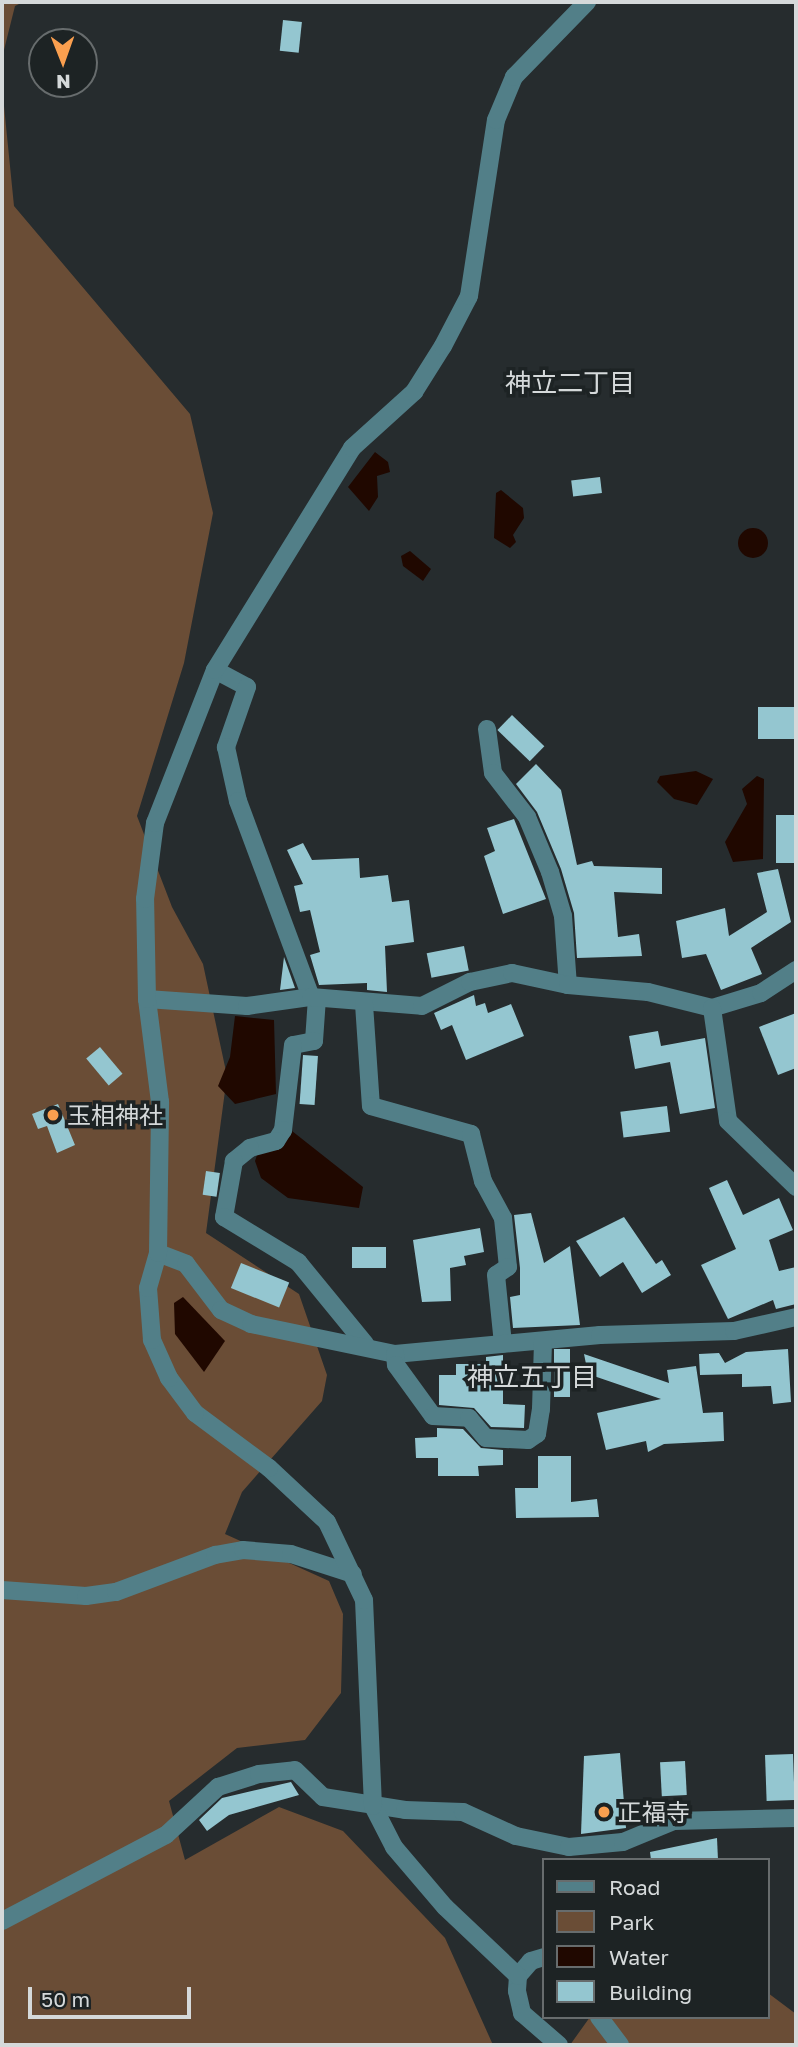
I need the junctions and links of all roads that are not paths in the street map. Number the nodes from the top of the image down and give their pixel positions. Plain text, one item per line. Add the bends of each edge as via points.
1 (587, 2) edge
2 (215, 670) junction
3 (487, 729) dead end
4 (796, 970) edge
5 (568, 985) junction
6 (314, 998) junction
7 (147, 999) junction
8 (364, 1004) junction
9 (712, 1008) junction
10 (796, 1187) edge
11 (158, 1253) junction
12 (796, 1317) edge
13 (543, 1340) junction
14 (365, 1344) junction
15 (503, 1345) junction
16 (395, 1354) junction
17 (353, 1574) junction
18 (2, 1590) edge
19 (373, 1806) junction
20 (796, 1818) edge
21 (2, 1921) edge
22 (542, 1958) edge
23 (518, 1976) junction
24 (600, 2019) edge
25 (559, 2045) edge
26 (620, 2045) edge

1 - 2 street via 514,77 496,120 469,296 443,346 414,392 352,448
2 - 6 street via 247,687 226,747 238,802
2 - 7 street via 155,823 145,899
3 - 5 street via 492,773 527,817 564,916
4 - 9 street via 761,993
5 - 8 street via 512,972 470,982 422,1006
5 - 9 street via 648,992
6 - 7 street via 247,1006
6 - 8 street
6 - 14 street via 314,1041 293,1045 284,1130 276,1141 250,1148 234,1161 224,1217 298,1262
7 - 11 street via 160,1102
8 - 15 street via 371,1106 471,1134 483,1181 503,1218 508,1266 496,1275
9 - 10 street via 729,1121
11 - 14 street via 186,1264 221,1310 251,1324
11 - 17 street via 148,1288 152,1340 169,1378 195,1412 269,1468 327,1521
12 - 13 street via 734,1331
13 - 15 street
13 - 16 street via 539,1421 537,1434 528,1440 486,1438 469,1418 433,1416 396,1365
14 - 16 street
15 - 16 street
17 - 18 street via 291,1554 243,1550 215,1555 116,1592 86,1596
17 - 19 street via 364,1600
19 - 20 street via 463,1812 516,1836 569,1847 623,1842 674,1821
19 - 21 street via 323,1797 295,1770 259,1774 218,1787 166,1835
19 - 23 street via 394,1847 445,1908
22 - 23 street via 531,1961
23 - 25 street via 522,2013
24 - 26 street

